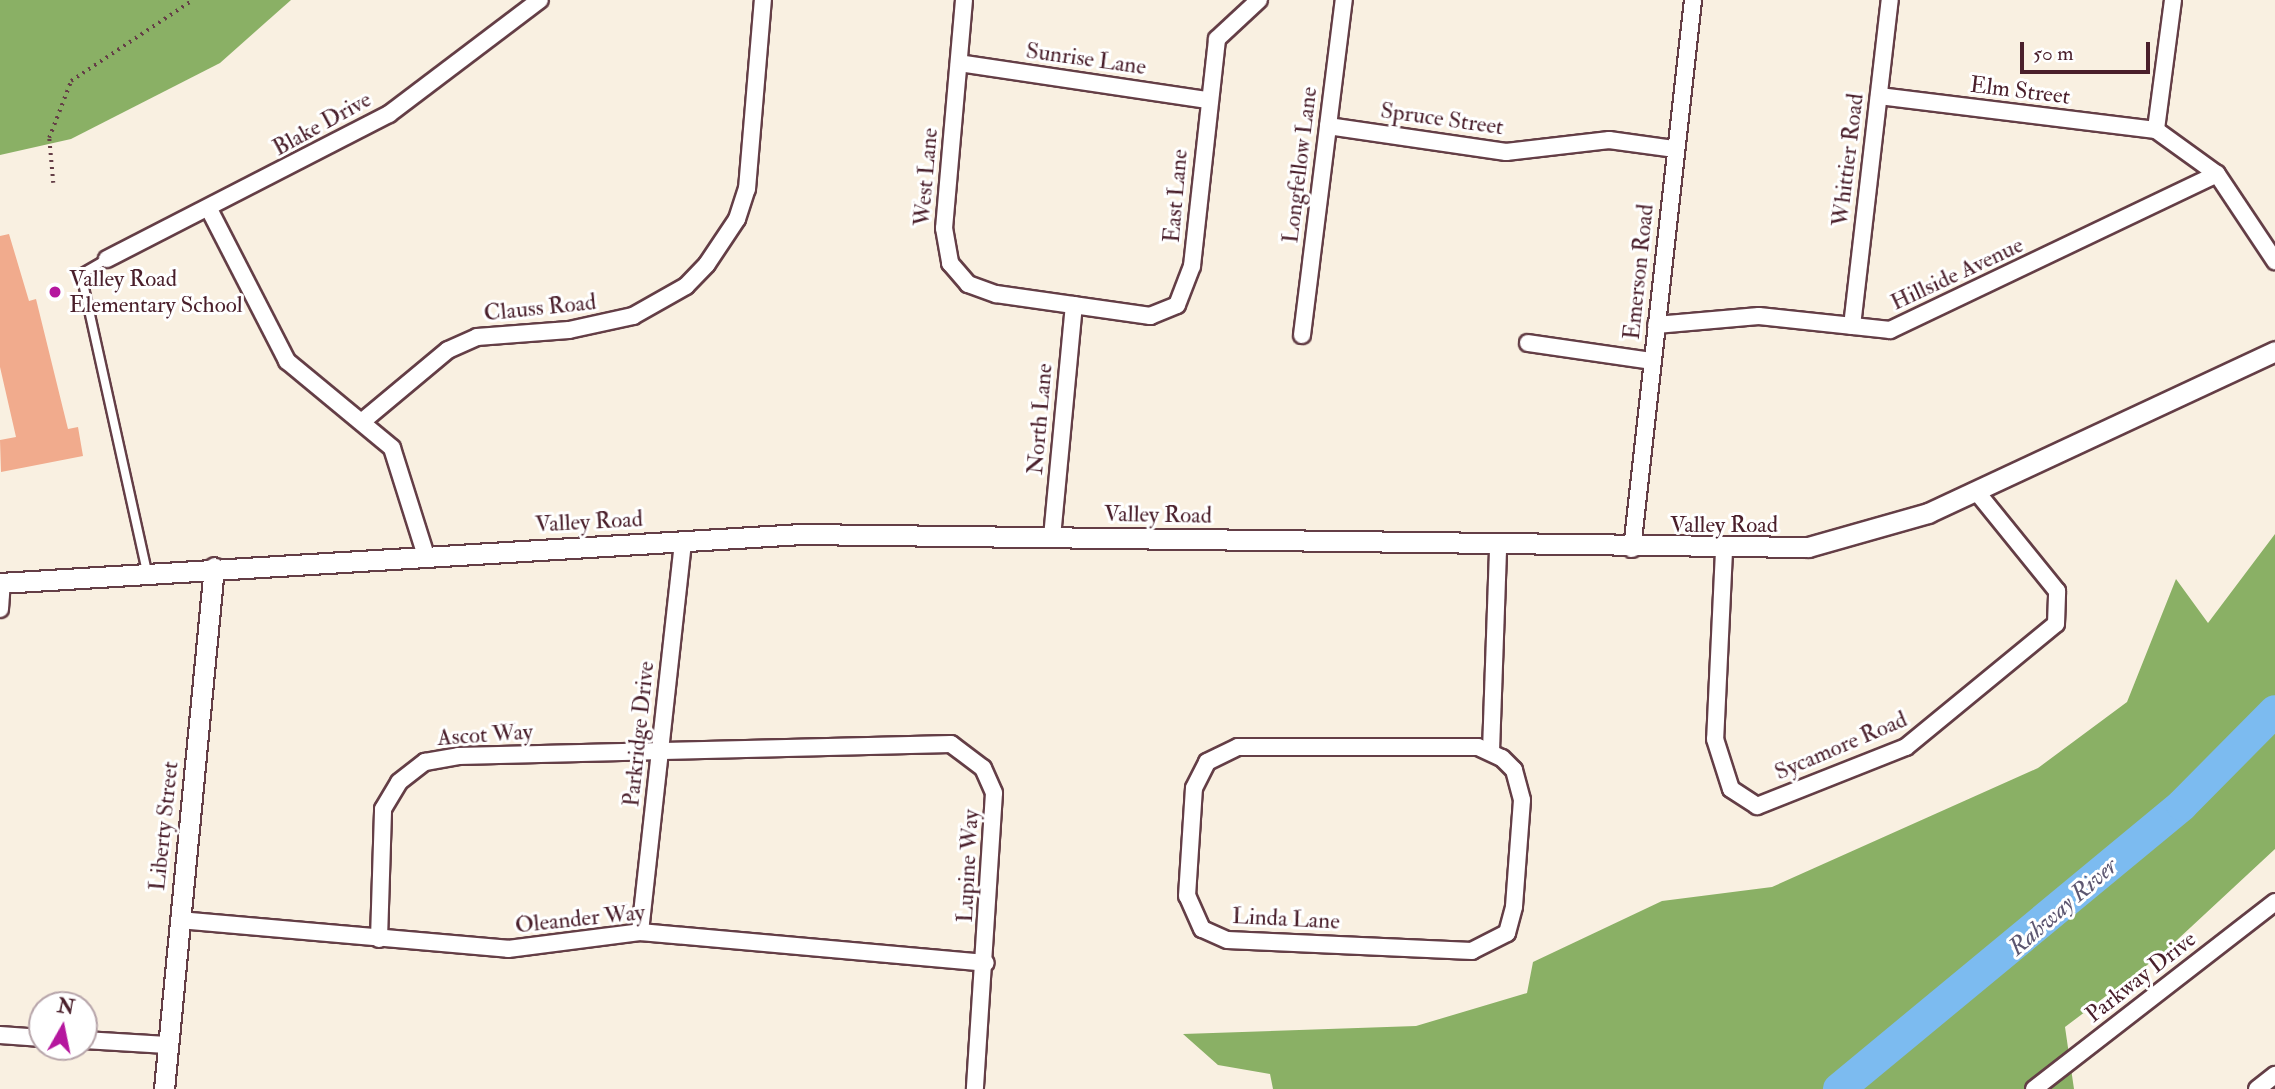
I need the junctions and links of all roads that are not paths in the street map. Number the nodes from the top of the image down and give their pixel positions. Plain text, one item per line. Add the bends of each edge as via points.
1 (540, 0) edge
2 (763, 0) edge
3 (964, 0) edge
4 (1259, 0) edge
5 (1344, 0) edge
6 (1693, 0) edge
7 (1890, 0) edge
8 (2173, 0) edge
9 (959, 63) junction
10 (1879, 96) junction
11 (1208, 100) junction
12 (1328, 126) junction
13 (2156, 130) junction
14 (1675, 149) junction
15 (2217, 174) junction
16 (210, 211) junction
17 (107, 259) joint
18 (2275, 261) edge
19 (1074, 305) junction
20 (1656, 325) junction
21 (1852, 326) junction
22 (1302, 335) dead end
23 (1528, 343) dead end
24 (2275, 351) edge
25 (1652, 362) junction
26 (364, 420) junction
27 (1976, 491) junction
28 (1052, 537) junction
29 (683, 541) junction
30 (1498, 546) junction
31 (1632, 549) junction
32 (1724, 551) junction
33 (426, 556) junction
34 (214, 568) junction
35 (147, 571) junction
36 (1, 583) edge
37 (0, 609) edge
38 (660, 750) junction
39 (1491, 751) junction
40 (2275, 902) edge
41 (179, 920) junction
42 (640, 932) junction
43 (379, 939) junction
44 (986, 963) junction
45 (0, 1035) edge
46 (28, 1037) edge
47 (98, 1041) edge
48 (167, 1045) junction
49 (2275, 1075) edge
50 (163, 1089) edge
51 (975, 1089) edge
52 (2035, 1089) edge
53 (2257, 1089) edge

1 - 16 street, Blake Drive via 389,114
2 - 26 street, Clauss Road via 747,190 733,228 707,264 686,286 633,316 569,330 477,337 447,350
3 - 9 street, West Lane
4 - 11 street, East Lane via 1217,39
5 - 12 street, Longfellow Lane
6 - 14 street, Emerson Road
7 - 10 street, Whittier Road
8 - 13 street
9 - 11 street, Sunrise Lane
9 - 19 street, West Lane via 944,228 950,263 968,284
10 - 13 street, Elm Street
10 - 21 street, Whittier Road
11 - 19 street, East Lane via 1185,292 1177,304 1150,316
12 - 14 street, Spruce Street via 1506,152 1599,140
12 - 22 street, Longfellow Lane
13 - 15 street
14 - 20 street, Emerson Road
15 - 18 street
15 - 21 street, Hillside Avenue via 1910,323 1890,330
16 - 17 street, Blake Drive
16 - 26 street via 286,361 302,380
17 - 35 lane via 81,274
19 - 28 street, North Lane
20 - 21 street, Hillside Avenue via 1726,316
20 - 25 street, Emerson Road
23 - 25 street
24 - 27 street, Valley Road
25 - 31 street, Emerson Road
26 - 33 street via 392,448 403,471
27 - 32 street, Valley Road via 1856,538
27 - 32 street, Sycamore Road via 2057,591 2056,624 1906,747 1757,806 1731,789 1711,714
28 - 29 street, Valley Road via 800,534
28 - 30 street, Valley Road
29 - 33 street, Valley Road
29 - 38 street, Parkridge Drive
30 - 31 street, Valley Road
30 - 39 street
31 - 32 street, Valley Road
33 - 34 street, Valley Road
34 - 35 street, Valley Road
34 - 41 street, Liberty Street
35 - 36 street, Valley Road
36 - 37 street
38 - 42 street, Parkridge Drive
38 - 43 street, Ascot Way via 458,756 411,771 383,810
38 - 44 street, Lupine Way via 924,741 964,750 983,768 994,793
39 - 39 street, Linda Lane via 1238,747 1219,753 1194,788 1187,896 1193,918 1227,940 1472,951 1497,942 1513,921 1522,800 1514,769
40 - 52 street, Parkway Drive
41 - 43 street, Oleander Way
41 - 48 street, Liberty Street
42 - 43 street, Oleander Way via 508,950
42 - 44 street, Oleander Way
44 - 51 street, Lupine Way
45 - 46 street
47 - 48 street
48 - 50 street, Liberty Street
49 - 53 street

